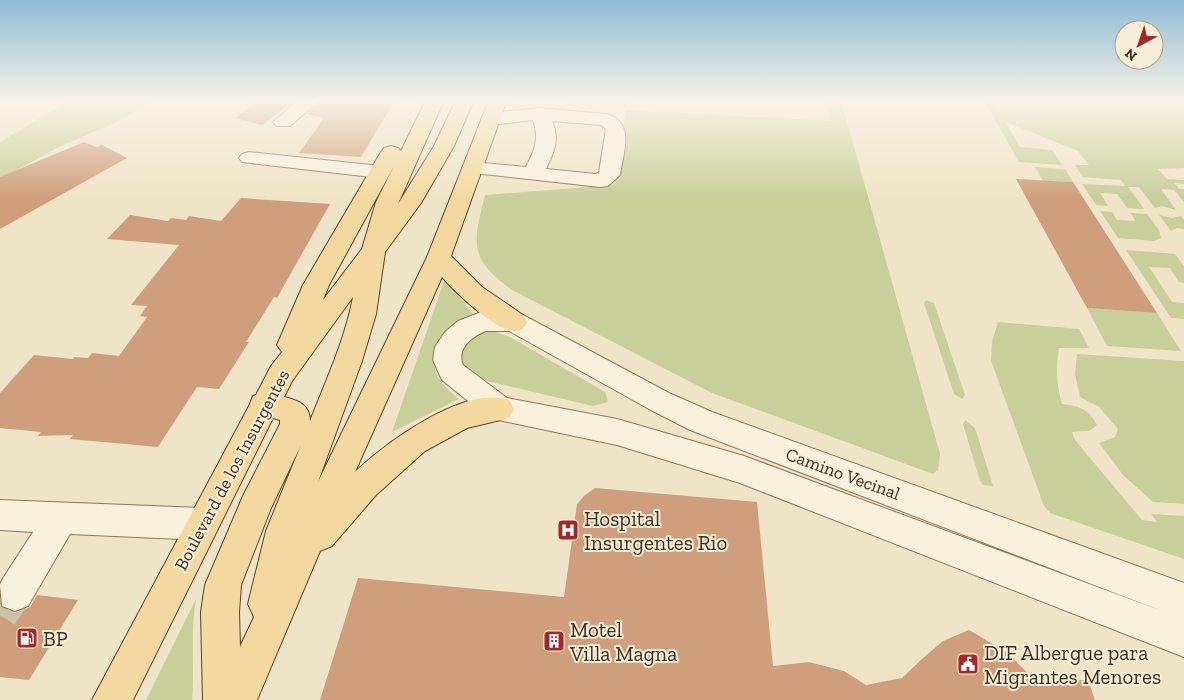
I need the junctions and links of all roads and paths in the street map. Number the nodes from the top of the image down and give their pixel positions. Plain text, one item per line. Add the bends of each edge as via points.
1 (401, 133) edge
2 (419, 133) edge
3 (449, 133) edge
4 (485, 133) edge
5 (548, 133) edge
6 (617, 133) edge
7 (249, 158) dead end
8 (473, 164) junction
9 (535, 170) junction
10 (380, 172) junction
11 (373, 254) junction
12 (439, 257) junction
13 (514, 322) junction
14 (280, 374) junction
15 (263, 404) junction
16 (499, 409) junction
17 (0, 515) edge
18 (61, 518) junction
19 (202, 524) junction
20 (297, 563) junction
21 (14, 592) tunnel mouth
22 (1184, 600) edge
23 (1184, 638) edge
24 (252, 666) junction
25 (112, 700) edge
26 (223, 700) edge
27 (237, 700) edge

1 - 10 main road
2 - 11 main road via 393,184
3 - 11 main road, Boulevard de los Insurgentes via 426,178
4 - 8 main road
5 - 9 street via 548,142
6 - 9 street via 609,175 600,181
7 - 10 street
8 - 9 street
8 - 12 main road
10 - 14 main road via 316,285
11 - 14 main road, Boulevard de los Insurgentes
11 - 24 main road via 363,314 348,361 283,531
12 - 13 main road via 473,294
12 - 20 main road
13 - 16 street via 484,321 468,328 449,347 447,360 452,372
13 - 22 street, Camino Vecinal via 659,401 701,420
14 - 15 main road, Boulevard de los Insurgentes
15 - 19 main road, Boulevard de los Insurgentes
15 - 26 main road via 289,410 295,416 295,424 251,516 223,585 220,612
16 - 20 main road via 454,420 400,452 359,489
16 - 23 street, Camino Vecinal via 617,432 744,470
17 - 18 street
18 - 19 street
18 - 21 street
19 - 25 main road, Boulevard de los Insurgentes
20 - 24 main road
24 - 27 main road

